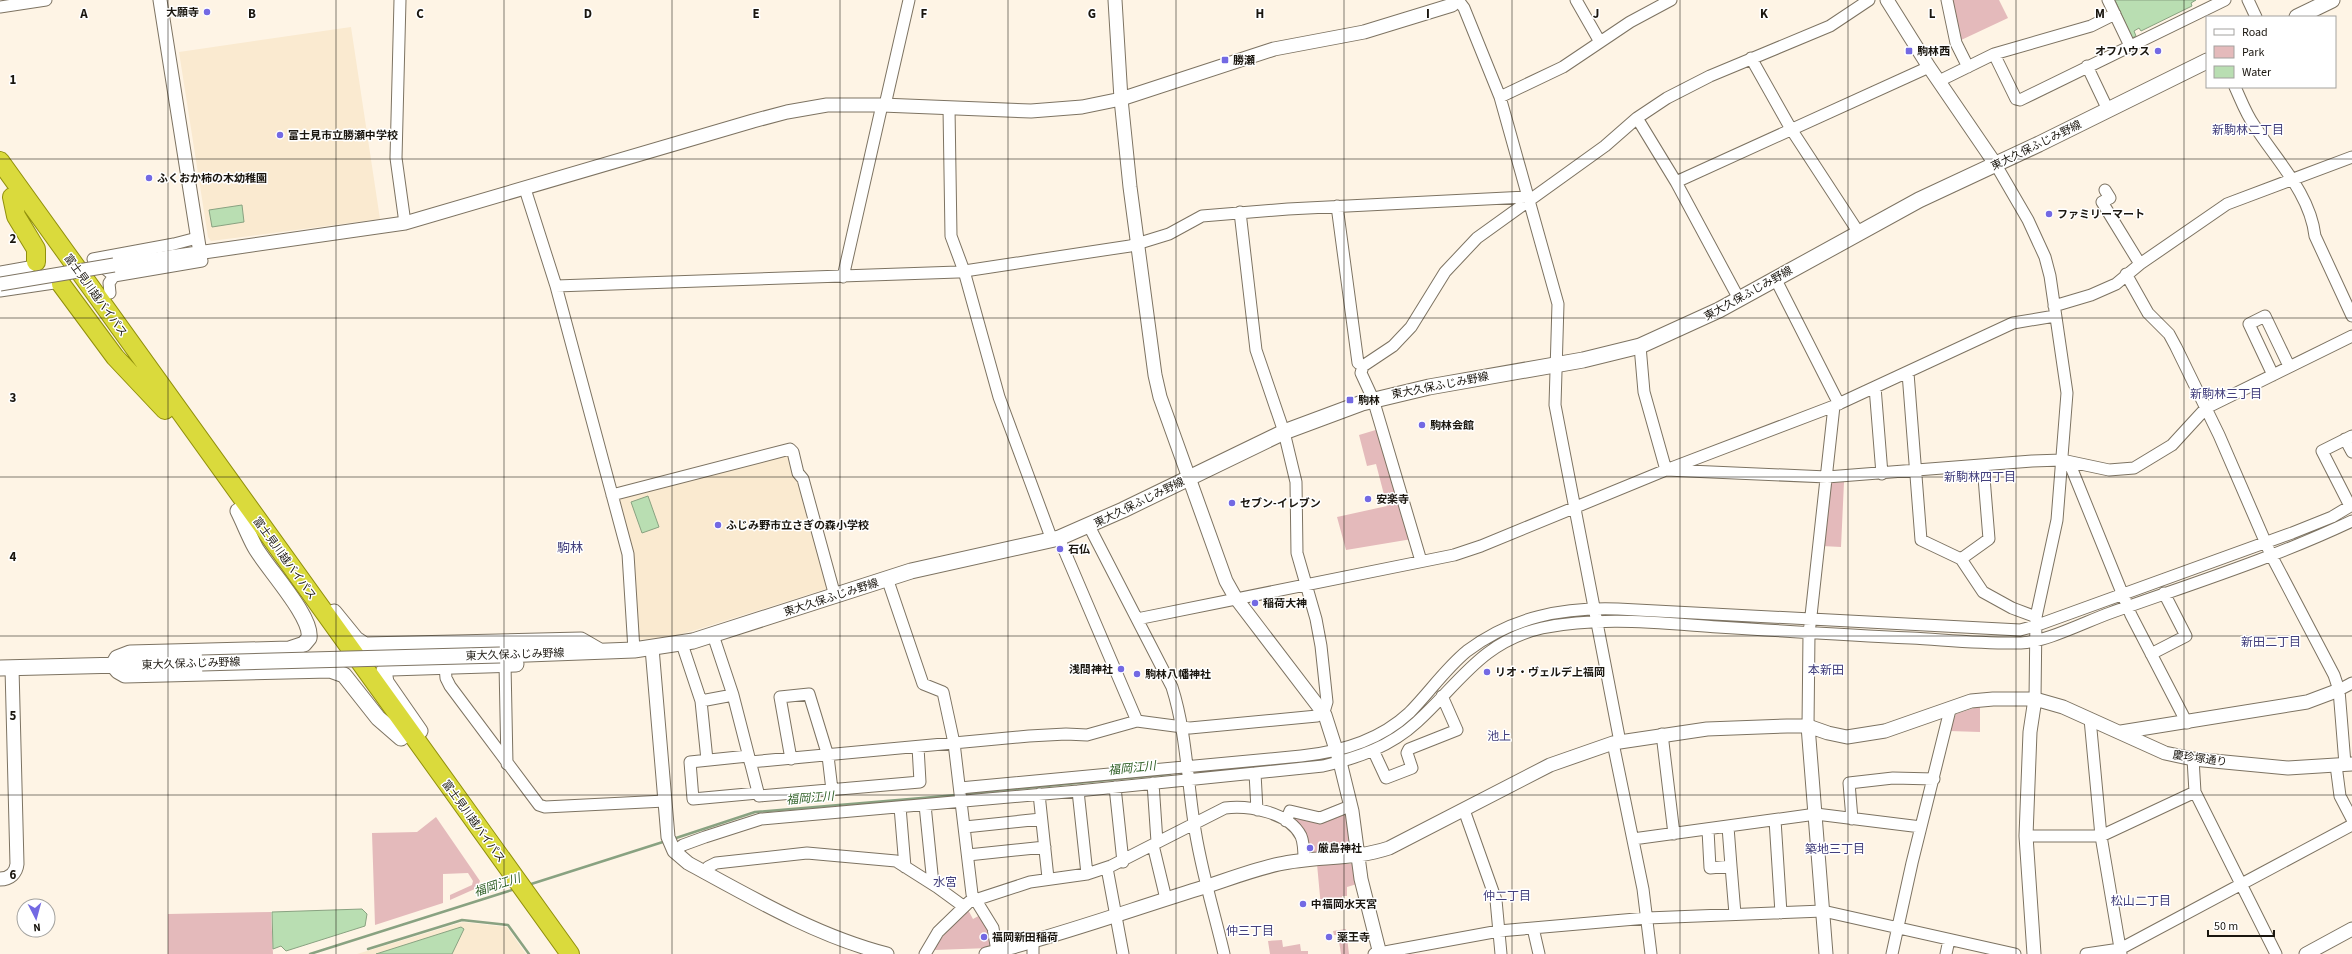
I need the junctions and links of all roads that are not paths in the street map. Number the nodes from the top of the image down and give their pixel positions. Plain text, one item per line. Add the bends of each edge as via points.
1 (46, 0) edge
2 (160, 0) edge
3 (400, 0) edge
4 (909, 0) edge
5 (1115, 0) edge
6 (1458, 0) edge
7 (1576, 0) edge
8 (1671, 0) edge
9 (1869, 0) edge
10 (1887, 0) edge
11 (1947, 0) edge
12 (2108, 0) edge
13 (2225, 0) edge
14 (2248, 0) edge
15 (2332, 0) edge
16 (0, 7) edge
17 (2115, 14) junction
18 (2256, 16) edge
19 (2299, 16) edge
20 (1600, 42) junction
21 (2130, 46) junction
22 (1994, 54) junction
23 (1751, 58) junction
24 (2206, 61) edge
25 (2087, 66) junction
26 (1928, 67) junction
27 (1968, 67) junction
28 (1939, 81) junction
29 (2235, 88) edge
30 (1500, 97) junction
31 (1121, 100) junction
32 (884, 105) junction
33 (949, 108) junction
34 (2108, 110) junction
35 (1637, 118) junction
36 (1791, 129) junction
37 (2352, 157) edge
38 (0, 161) edge
39 (1996, 165) junction
40 (2293, 178) junction
41 (0, 181) edge
42 (1676, 182) junction
43 (525, 189) junction
44 (2105, 190) dead end
45 (12, 197) junction
46 (1527, 199) junction
47 (1337, 206) junction
48 (1240, 212) junction
49 (405, 223) junction
50 (1859, 233) junction
51 (197, 238) junction
52 (1137, 243) junction
53 (201, 257) junction
54 (33, 264) junction
55 (2140, 264) junction
56 (964, 271) junction
57 (0, 272) edge
58 (2126, 274) junction
59 (843, 277) junction
60 (1775, 278) junction
61 (0, 284) edge
62 (61, 284) joint
63 (112, 285) junction
64 (33, 286) junction
65 (556, 286) junction
66 (0, 291) edge
67 (1740, 299) junction
68 (2055, 311) junction
69 (2352, 316) edge
70 (2352, 336) edge
71 (1640, 346) junction
72 (1557, 365) junction
73 (1363, 366) junction
74 (2289, 366) junction
75 (1908, 373) junction
76 (2273, 375) junction
77 (1875, 388) junction
78 (1373, 399) junction
79 (1836, 405) junction
80 (2206, 408) junction
81 (171, 409) junction
82 (1284, 432) junction
83 (2349, 437) edge
84 (2352, 452) edge
85 (2066, 461) junction
86 (1983, 465) junction
87 (1666, 470) junction
88 (1915, 470) junction
89 (1882, 474) junction
90 (1827, 477) junction
91 (1189, 478) junction
92 (612, 495) junction
93 (2351, 506) edge
94 (1574, 507) junction
95 (238, 511) junction
96 (2352, 521) edge
97 (1088, 526) junction
98 (1056, 539) junction
99 (2265, 542) junction
100 (2271, 555) junction
101 (1961, 559) junction
102 (1421, 561) junction
103 (297, 574) junction
104 (887, 578) junction
105 (1307, 583) junction
106 (2123, 594) junction
107 (2164, 594) junction
108 (835, 596) junction
109 (1235, 598) junction
110 (2127, 607) junction
111 (1594, 608) junction
112 (1137, 619) junction
113 (1811, 619) junction
114 (1597, 621) junction
115 (2036, 622) junction
116 (1810, 632) junction
117 (713, 635) junction
118 (2036, 640) junction
119 (682, 644) junction
120 (652, 648) junction
121 (634, 650) junction
122 (600, 652) junction
123 (2151, 654) junction
124 (503, 660) junction
125 (113, 665) junction
126 (445, 666) junction
127 (6, 668) edge
128 (2352, 683) edge
129 (2339, 690) junction
130 (733, 695) junction
131 (1442, 696) junction
132 (2035, 699) junction
133 (701, 701) junction
134 (1950, 710) junction
135 (1324, 712) junction
136 (2090, 719) junction
137 (1137, 721) junction
138 (2187, 723) junction
139 (1808, 726) junction
140 (1182, 728) junction
141 (2121, 732) junction
142 (1662, 734) junction
143 (401, 738) junction
144 (954, 743) junction
145 (1616, 743) junction
146 (918, 747) junction
147 (1373, 750) junction
148 (828, 756) junction
149 (1338, 756) junction
150 (749, 759) junction
151 (791, 759) junction
152 (2193, 759) junction
153 (707, 760) junction
154 (507, 764) junction
155 (2344, 764) edge
156 (1188, 767) junction
157 (1255, 773) junction
158 (1934, 779) junction
159 (1189, 780) junction
160 (1153, 783) junction
161 (1115, 787) junction
162 (832, 790) junction
163 (1078, 791) junction
164 (2195, 792) junction
165 (758, 793) junction
166 (1039, 794) junction
167 (960, 795) junction
168 (665, 801) junction
169 (925, 805) junction
170 (1350, 806) junction
171 (900, 807) junction
172 (1257, 810) junction
173 (1464, 810) junction
174 (1816, 814) junction
175 (1041, 819) junction
176 (1852, 819) junction
177 (2352, 819) edge
178 (1775, 820) junction
179 (1286, 821) junction
180 (1194, 824) junction
181 (2352, 825) edge
182 (965, 827) junction
183 (1728, 827) junction
184 (1921, 827) junction
185 (1708, 830) junction
186 (1674, 834) junction
187 (484, 835) junction
188 (2026, 836) junction
189 (2101, 836) junction
190 (1632, 839) junction
191 (671, 844) junction
192 (1155, 844) junction
193 (1045, 847) junction
194 (968, 855) junction
195 (1357, 856) junction
196 (1304, 860) junction
197 (1123, 862) junction
198 (905, 866) junction
199 (1731, 866) junction
200 (1107, 868) junction
201 (705, 873) junction
202 (1087, 874) junction
203 (1048, 878) junction
204 (0, 879) edge
205 (933, 884) junction
206 (2240, 884) junction
207 (1208, 886) junction
208 (518, 891) junction
209 (975, 899) junction
210 (1166, 899) junction
211 (963, 906) junction
212 (1822, 911) junction
213 (1781, 913) junction
214 (1734, 914) junction
215 (1116, 916) junction
216 (1647, 918) junction
217 (1533, 928) junction
218 (1897, 928) junction
219 (2352, 929) edge
220 (1499, 931) junction
221 (1949, 940) junction
222 (1033, 948) edge
223 (2121, 951) edge
224 (871, 952) edge
225 (992, 953) edge
226 (556, 954) edge
227 (570, 954) edge
228 (887, 954) edge
229 (925, 954) edge
230 (1123, 954) edge
231 (1224, 954) edge
232 (1378, 954) edge
233 (1501, 954) edge
234 (1539, 954) edge
235 (1651, 954) edge
236 (1826, 954) edge
237 (1892, 954) edge
238 (1946, 954) edge
239 (2015, 954) edge
240 (2034, 954) edge
241 (2086, 954) edge
242 (2276, 954) edge
243 (2307, 954) edge

1 - 16 street
2 - 51 street
3 - 49 street via 396,158
4 - 32 street
5 - 31 street
6 - 30 street via 1464,8
6 - 31 street via 1452,5 1364,32 1274,49
7 - 20 street
8 - 20 street
9 - 23 street via 1830,26
10 - 26 street
11 - 27 street via 1956,43
12 - 17 street
13 - 21 street
14 - 18 street
15 - 19 main road
17 - 21 street
17 - 22 street via 2091,26
20 - 30 street via 1564,67
21 - 25 street
22 - 25 street via 2017,100
22 - 27 street
23 - 35 street via 1667,98
23 - 36 street
24 - 34 main road, 東大久保ふじみ野線
25 - 34 street
26 - 28 street
26 - 36 street
27 - 28 street
28 - 39 street
29 - 40 street via 2253,124
30 - 46 street
31 - 33 street via 1050,111
31 - 52 street
32 - 33 street
32 - 43 street via 827,105 787,112
32 - 59 street
33 - 56 street via 951,236
34 - 39 main road, 東大久保ふじみ野線
35 - 42 street
35 - 46 street via 1605,146
36 - 42 street
36 - 50 street
37 - 40 street
38 - 81 highway, 富士見川越バイパス
39 - 50 main road, 東大久保ふじみ野線 via 1919,200
39 - 68 street via 2038,238 2050,276
40 - 55 street via 2227,204
40 - 69 street via 2313,223 2315,236
41 - 45 highway, 富士見川越バイパス
42 - 67 street
43 - 49 street
43 - 65 street
44 - 55 street via 2110,198 2102,202
45 - 54 highway via 16,216 36,249
45 - 81 highway, 富士見川越バイパス
46 - 47 street
46 - 72 street via 1558,304
46 - 73 street via 1462,252 1445,272 1411,327 1393,346
47 - 48 street
47 - 73 street via 1358,363
48 - 52 street via 1202,216 1169,234
48 - 82 street via 1256,350
49 - 53 street
50 - 60 main road, 東大久保ふじみ野線
51 - 53 street
51 - 63 street via 94,259
52 - 56 street
52 - 91 street via 1160,397
53 - 61 street, bridge via 163,258
53 - 63 street
54 - 57 street
54 - 64 street
55 - 58 street
56 - 59 street
56 - 98 street via 999,396
58 - 68 street via 2116,284
58 - 80 street via 2148,313 2176,346
59 - 65 street
60 - 67 main road, 東大久保ふじみ野線
60 - 79 street
62 - 64 street
62 - 81 highway via 115,357
63 - 81 highway via 159,372
64 - 66 street
65 - 92 street
67 - 71 main road, 東大久保ふじみ野線 via 1675,332
68 - 75 street via 2013,323
68 - 85 street via 2066,393
70 - 74 street
71 - 72 main road, 東大久保ふじみ野線
71 - 87 street via 1644,392
72 - 78 main road, 東大久保ふじみ野線
72 - 94 street via 1555,406
73 - 78 street via 1361,373
74 - 76 street
74 - 76 street via 2266,316 2249,324
75 - 77 street
75 - 88 street
76 - 80 street
77 - 79 street
77 - 89 street
78 - 82 main road, 東大久保ふじみ野線
78 - 102 street
79 - 87 street
79 - 90 street
80 - 85 street via 2164,452 2134,468 2109,470
80 - 99 street
81 - 95 highway, 富士見川越バイパス
81 - 103 highway, 富士見川越バイパス
82 - 91 main road, 東大久保ふじみ野線
82 - 105 street via 1296,482 1297,553
83 - 84 street
83 - 93 street via 2322,451
85 - 86 street
85 - 106 street
85 - 115 street
86 - 88 street
86 - 101 street via 1989,539
87 - 90 street
87 - 94 street
88 - 89 street
88 - 101 street via 1921,540
89 - 90 street
90 - 113 street
91 - 97 main road, 東大久保ふじみ野線
91 - 109 street via 1220,566
92 - 108 street via 790,449 798,473 803,479
92 - 121 street via 628,554
93 - 99 street via 2318,523
94 - 102 street via 1481,546 1454,555
94 - 111 street
95 - 125 main road via 256,548 302,615 309,629 309,638 304,644 289,648 130,653 117,658
95 - 143 highway, 富士見川越バイパス
96 - 100 street
97 - 98 main road, 東大久保ふじみ野線
97 - 112 street
98 - 104 main road, 東大久保ふじみ野線 via 966,557
98 - 137 street
99 - 100 street
99 - 106 street
100 - 107 street
100 - 129 street via 2334,675
101 - 115 street via 1983,592
102 - 105 street
103 - 122 main road via 326,602 356,639 365,645 581,640
103 - 187 highway, 富士見川越バイパス
104 - 108 main road, 東大久保ふじみ野線
104 - 144 street via 923,684 943,692
105 - 109 street
105 - 135 street via 1323,660 1327,702
106 - 110 street
106 - 115 street
107 - 110 street
107 - 123 street via 2186,636
108 - 117 main road, 東大久保ふじみ野線
109 - 112 street
109 - 135 street
110 - 118 street
110 - 123 street
111 - 113 street
111 - 114 street
111 - 149 street via 1547,614 1501,629 1466,652 1394,725
112 - 140 street via 1172,687
113 - 115 street via 2020,630
113 - 116 street
114 - 116 street
114 - 131 street via 1541,629 1510,640 1472,664
114 - 145 street
115 - 118 street
116 - 118 street via 1968,642 2024,643
116 - 139 street
117 - 119 main road, 東大久保ふじみ野線
117 - 130 street
118 - 132 street
119 - 120 main road, 東大久保ふじみ野線
119 - 133 street
120 - 121 main road, 東大久保ふじみ野線
120 - 168 street
121 - 122 main road, 東大久保ふじみ野線
122 - 124 main road, 東大久保ふじみ野線
123 - 138 street
124 - 125 main road, 東大久保ふじみ野線, bridge
124 - 126 main road
124 - 154 street
125 - 127 main road, 東大久保ふじみ野線
125 - 143 main road via 125,675 330,670 344,676 378,718
126 - 154 street via 450,686
126 - 187 main road via 391,668 384,671 384,676 459,785
127 - 204 street via 17,864 11,876
128 - 129 street
129 - 138 street via 2307,702
129 - 155 street
130 - 133 street
130 - 150 street
131 - 147 street via 1416,724
131 - 147 street via 1457,730 1409,749 1407,752 1412,768 1386,778
132 - 134 street, 慶珍塚通り via 1971,701
132 - 136 street, 慶珍塚通り via 2063,707
132 - 188 street via 2030,732
133 - 153 street
134 - 139 street, 慶珍塚通り via 1885,731 1847,737
134 - 158 street
135 - 140 street via 1317,716
135 - 149 street
136 - 141 street, 慶珍塚通り
136 - 189 street
137 - 140 street
137 - 144 street via 1087,735 1066,734
138 - 141 street
139 - 142 street via 1707,729
139 - 174 street
140 - 156 street
141 - 152 street, 慶珍塚通り via 2165,753
142 - 145 street
142 - 186 street
143 - 208 highway, 富士見川越バイパス
144 - 146 street
144 - 167 street
145 - 173 street via 1550,765
145 - 190 street
146 - 148 street
146 - 162 street via 920,782
147 - 149 street
148 - 151 street
148 - 151 street via 808,694 780,697
148 - 162 street
149 - 156 street
149 - 157 street via 1323,766
149 - 170 street
150 - 151 street
150 - 153 street
150 - 165 street
152 - 155 street, 慶珍塚通り via 2288,768
152 - 164 street
153 - 165 street via 690,762 693,799
154 - 168 street via 534,801 545,807
155 - 177 street via 2340,796
156 - 159 street
156 - 167 street
157 - 159 street
157 - 172 street
158 - 176 street via 1893,778 1850,783
158 - 184 street
159 - 160 street
159 - 180 street
160 - 161 street
160 - 192 street
161 - 163 street
161 - 197 street
162 - 165 street via 759,796
163 - 166 street
163 - 202 street
164 - 189 street
164 - 206 street
166 - 167 street
166 - 175 street
167 - 169 street
167 - 182 street
168 - 191 street
169 - 171 street
169 - 205 street
170 - 179 street via 1320,818 1290,811
170 - 195 street
171 - 191 street via 762,819 683,845
171 - 198 street
172 - 179 street
172 - 180 street via 1224,808
173 - 195 street via 1389,848
173 - 220 street via 1496,900
174 - 176 street
174 - 178 street
174 - 212 street
175 - 182 street
175 - 193 street
176 - 184 street
178 - 183 street
178 - 213 street
179 - 196 street via 1296,828 1302,837
180 - 192 street
180 - 207 street
181 - 206 street
182 - 194 street
183 - 185 street
183 - 199 street
184 - 218 street
185 - 186 street
185 - 199 street via 1710,868
186 - 190 street
187 - 208 highway, 富士見川越バイパス
188 - 189 street
188 - 240 street
189 - 223 street
190 - 216 street
191 - 201 street via 688,863
192 - 197 street
192 - 210 street
193 - 194 street
193 - 203 street
194 - 209 street
195 - 196 street
195 - 232 street
196 - 207 street via 1279,864
197 - 200 street
198 - 201 street via 896,861 870,857 807,853 716,863 708,867
198 - 205 street
199 - 214 street
200 - 202 street
200 - 215 street
201 - 224 street via 786,916
202 - 203 street
203 - 209 street
205 - 211 street
206 - 223 street
206 - 242 street
207 - 210 street
207 - 231 street
208 - 226 highway, 富士見川越バイパス
208 - 227 highway, 富士見川越バイパス
209 - 211 street
209 - 225 street via 993,928
210 - 215 street
211 - 229 street via 938,932
212 - 213 street
212 - 218 street
212 - 236 street
213 - 214 street
214 - 216 street
215 - 222 street
215 - 230 street
216 - 217 street
216 - 235 street
217 - 220 street
217 - 234 street
218 - 221 street
218 - 237 street
219 - 243 street
220 - 232 street
220 - 233 street
221 - 238 street
221 - 239 street
222 - 225 street
223 - 241 street
224 - 228 street

